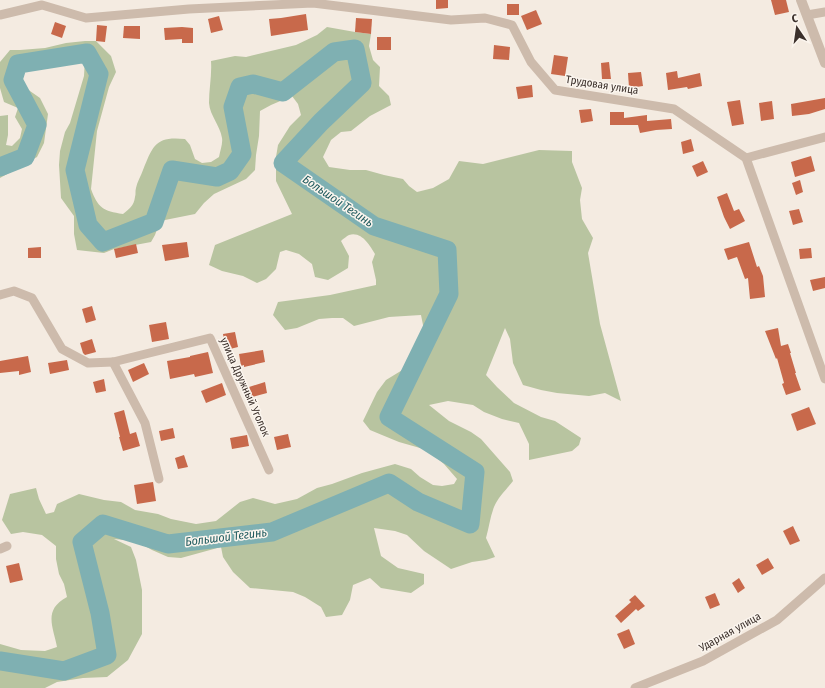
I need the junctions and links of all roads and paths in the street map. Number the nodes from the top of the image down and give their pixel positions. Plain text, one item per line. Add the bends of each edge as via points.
1 (802, 0) edge
2 (825, 12) edge
3 (0, 15) edge
4 (807, 15) junction
5 (825, 63) edge
6 (825, 137) edge
7 (746, 158) junction
8 (0, 295) edge
9 (114, 362) junction
10 (825, 379) edge
11 (269, 470) dead end
12 (159, 479) dead end
13 (825, 578) edge
14 (635, 688) edge

1 - 4 street
2 - 4 street
3 - 7 street, Трудовая улица via 42,5 86,18 189,9 312,3 451,20 485,18 512,25 531,62 555,90 674,109
4 - 5 street
6 - 7 street
7 - 10 street
8 - 9 street, улица Дружный Уголок via 14,291 32,298 62,349 88,363
9 - 11 street, улица Дружный Уголок via 210,338
9 - 12 street via 145,423
13 - 14 street, Ударная улица via 777,620 703,661

